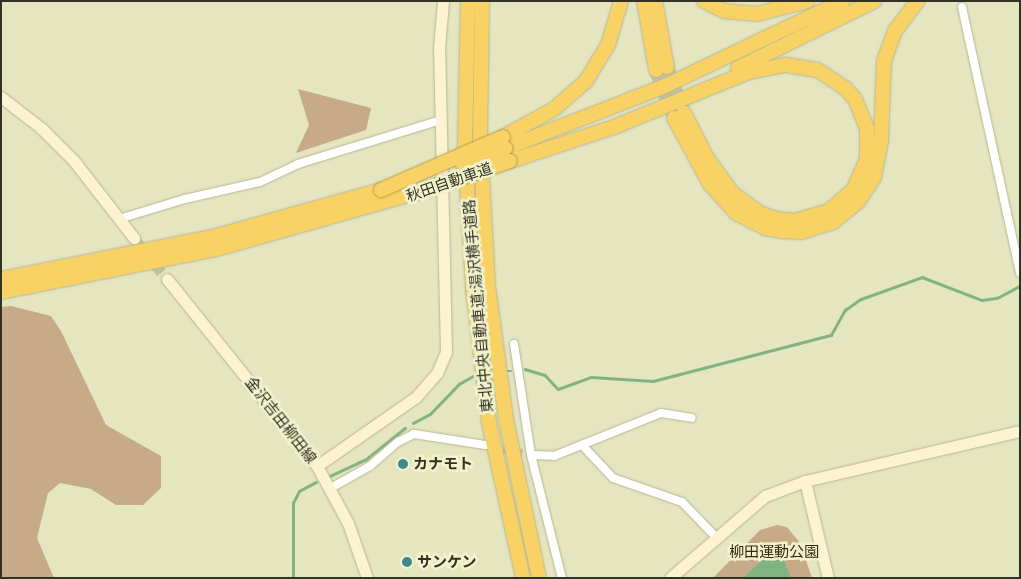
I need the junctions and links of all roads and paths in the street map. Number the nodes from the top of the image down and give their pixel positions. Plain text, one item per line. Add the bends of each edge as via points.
1 (444, 1) edge
2 (468, 1) edge
3 (482, 1) edge
4 (621, 1) edge
5 (644, 1) edge
6 (656, 1) edge
7 (704, 1) edge
8 (807, 1) edge
9 (843, 1) edge
10 (874, 1) edge
11 (918, 1) edge
12 (962, 7) dead end
13 (1, 97) edge
14 (441, 120) junction
15 (506, 149) junction
16 (119, 219) junction
17 (134, 238) tunnel mouth
18 (1020, 273) edge
19 (1, 279) edge
20 (167, 279) tunnel mouth
21 (1, 292) edge
22 (514, 344) dead end
23 (692, 418) dead end
24 (1020, 431) edge
25 (485, 445) tunnel mouth
26 (582, 445) junction
27 (531, 455) junction
28 (317, 466) junction
29 (805, 481) junction
30 (329, 488) junction
31 (715, 536) junction
32 (367, 578) edge
33 (523, 578) edge
34 (539, 578) edge
35 (562, 578) edge
36 (670, 578) edge
37 (828, 578) edge

1 - 14 street via 439,48
2 - 33 highway, 東北中央自動車道;湯沢横手道路 via 465,150 473,290 489,423
3 - 34 highway, 東北中央自動車道;湯沢横手道路 via 480,138 488,286 506,420
4 - 15 highway via 608,45 586,81
5 - 6 highway via 662,68
7 - 8 highway via 740,14 757,14
9 - 15 highway, 秋田自動車道 via 665,86
10 - 15 highway, 秋田自動車道 via 670,99
11 - 15 highway via 895,31 884,61 881,142 874,177 858,202 833,222 801,232 782,231 765,228 736,213 710,184 679,115 733,194 761,214 795,221 829,211 853,190 867,159 867,128 850,94 818,70 786,65 749,72 614,127
12 - 18 street
13 - 16 street via 41,128 74,161
14 - 16 street via 298,164 260,182 185,198
14 - 28 street via 448,340 443,363 416,397
15 - 19 highway, bridge via 381,190 212,237
15 - 21 highway, 秋田自動車道, bridge via 415,193 216,249
16 - 17 street
20 - 28 street, 金沢吉田柳田線
22 - 27 street
23 - 26 street via 661,413
24 - 29 street
25 - 30 street via 414,434 398,442 374,463
26 - 27 street via 554,456
26 - 31 street via 613,478 682,502
27 - 35 street
28 - 30 street, 金沢吉田柳田線
29 - 31 street via 765,496
29 - 37 street
30 - 32 street, 金沢吉田柳田線 via 348,523
31 - 36 street

